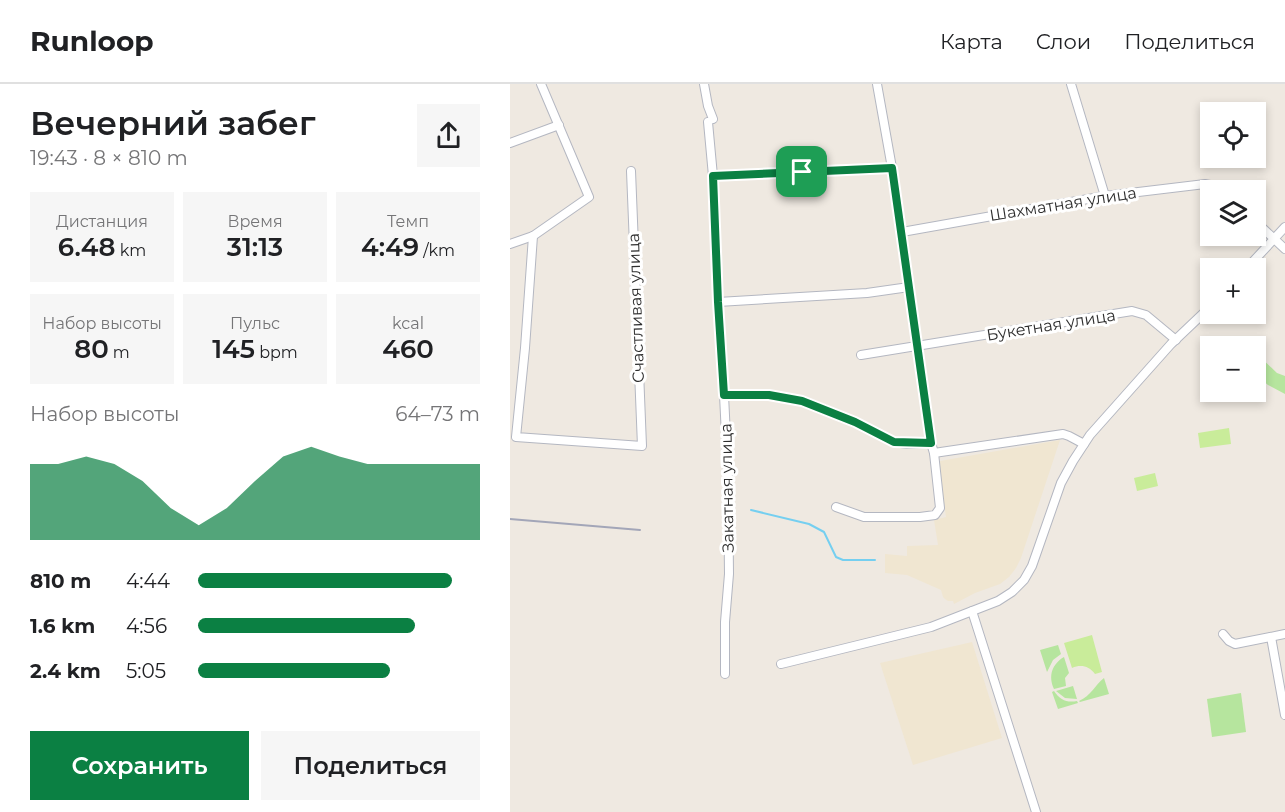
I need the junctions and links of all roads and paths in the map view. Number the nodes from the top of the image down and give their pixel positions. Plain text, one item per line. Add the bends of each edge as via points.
1 (541, 84) edge
2 (704, 84) edge
3 (877, 84) edge
4 (1071, 84) edge
5 (559, 125) junction
6 (510, 143) edge
7 (892, 168) junction
8 (631, 171) dead end
9 (713, 176) junction
10 (1200, 185) edge
11 (1104, 196) junction
12 (1285, 227) edge
13 (902, 232) junction
14 (1266, 232) edge
15 (533, 236) junction
16 (1273, 239) junction
17 (510, 244) edge
18 (1285, 249) edge
19 (1256, 258) edge
20 (909, 287) junction
21 (718, 302) junction
22 (1200, 317) edge
23 (1176, 340) junction
24 (918, 346) junction
25 (861, 355) dead end
26 (724, 395) junction
27 (931, 443) junction
28 (1084, 444) junction
29 (934, 453) junction
30 (836, 507) dead end
31 (972, 611) junction
32 (1223, 634) dead end
33 (1285, 634) edge
34 (1271, 637) junction
35 (781, 664) dead end
36 (725, 674) dead end
37 (1285, 715) edge
38 (1036, 812) edge

1 - 5 street
2 - 9 street, Закатная улица via 711,120
3 - 7 street
4 - 11 street
5 - 6 street
5 - 15 street via 589,197
7 - 9 street
7 - 13 street
8 - 15 street, Счастливая улица via 642,446 516,437
9 - 21 street, Закатная улица
10 - 11 street, Шахматная улица
11 - 13 street, Шахматная улица
12 - 16 street
13 - 20 street
14 - 16 street
15 - 17 street
16 - 18 street
16 - 19 street
20 - 21 street
20 - 24 street
21 - 26 street, Закатная улица
22 - 23 street
23 - 24 street, Букетная улица via 1146,315 1132,311
23 - 28 street
24 - 25 street, Букетная улица
24 - 27 street
26 - 27 street via 769,395 802,401 894,442
26 - 36 street, Закатная улица via 729,574 724,622
27 - 29 street
28 - 29 street via 1063,434
28 - 31 street via 1061,483 1024,580 998,601
29 - 30 street via 940,508 935,515 864,517
31 - 35 street via 931,627
31 - 38 street
32 - 34 street via 1235,644
33 - 34 street
34 - 37 street

